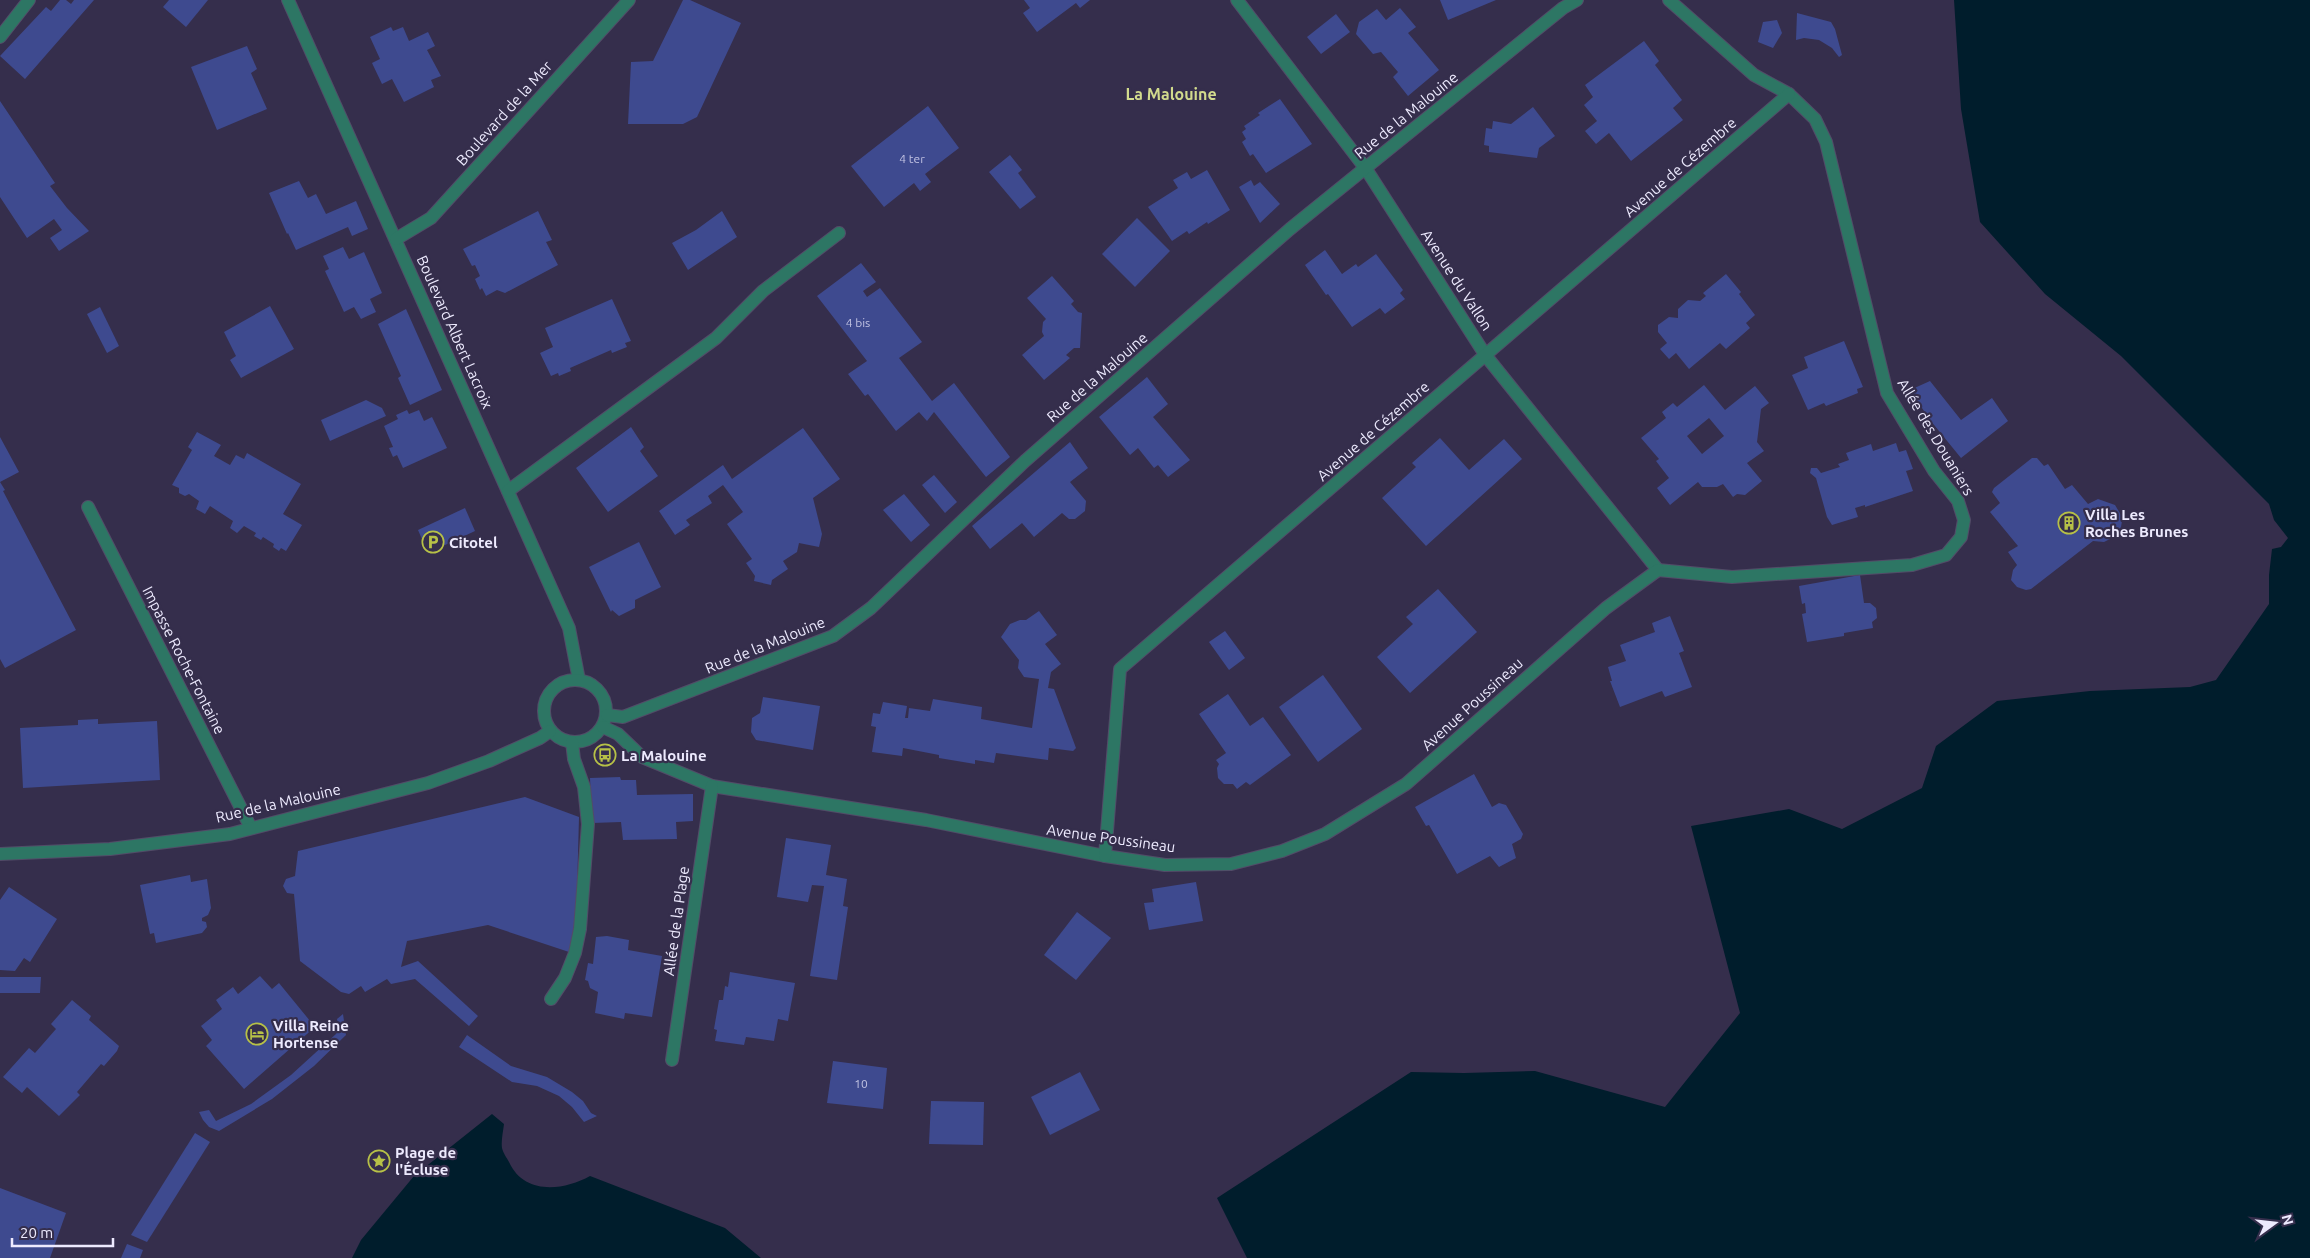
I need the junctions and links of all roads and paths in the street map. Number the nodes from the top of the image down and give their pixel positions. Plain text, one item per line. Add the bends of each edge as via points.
1 (29, 0) edge
2 (288, 0) edge
3 (628, 0) edge
4 (1237, 0) edge
5 (1577, 0) edge
6 (1669, 0) edge
7 (1561, 4) edge
8 (0, 37) edge
9 (1789, 94) junction
10 (1366, 169) junction
11 (838, 232) dead end
12 (396, 239) junction
13 (1486, 356) junction
14 (508, 490) junction
15 (88, 507) dead end
16 (1658, 570) junction
17 (579, 680) junction
18 (605, 721) junction
19 (550, 731) junction
20 (572, 742) junction
21 (712, 786) junction
22 (252, 828) junction
23 (0, 854) edge
24 (1105, 856) junction
25 (551, 1000) dead end
26 (672, 1060) dead end

1 - 8 street
2 - 12 street, Boulevard Albert Lacroix
3 - 12 street, Boulevard de la Mer via 431,218
4 - 10 street, Avenue du Vallon
5 - 7 street, Rue de la Malouine
6 - 9 street, Allée des Douaniers via 1754,75
7 - 10 street, Rue de la Malouine
9 - 13 street, Avenue de Cézembre
9 - 16 street, Allée des Douaniers via 1815,119 1826,142 1887,393 1934,471 1958,501 1964,520 1961,537 1946,555 1912,565 1732,576
10 - 13 street, Avenue du Vallon
10 - 18 street, Rue de la Malouine via 1290,229 1025,462 871,608 833,636 623,717
11 - 14 street via 763,291 716,338
12 - 14 street, Boulevard Albert Lacroix
13 - 16 street, Avenue du Vallon
13 - 24 street, Avenue de Cézembre via 1120,669
14 - 17 street, Boulevard Albert Lacroix via 569,628
15 - 22 street, Impasse Roche-Fontaine
16 - 24 street, Avenue Poussineau via 1606,608 1406,784 1325,834 1282,851 1231,864 1165,865
17 - 18 street via 600,692 606,705
17 - 19 street via 559,684 551,691 544,711
18 - 20 street via 589,740
18 - 21 street, Avenue Poussineau via 642,757
19 - 20 street
19 - 22 street, Rue de la Malouine via 489,760 428,783
20 - 25 street via 584,787 588,824 580,929 565,978
21 - 24 street, Avenue Poussineau via 926,820
21 - 26 street, Allée de la Plage
22 - 23 street, Rue de la Malouine via 230,834 110,849

